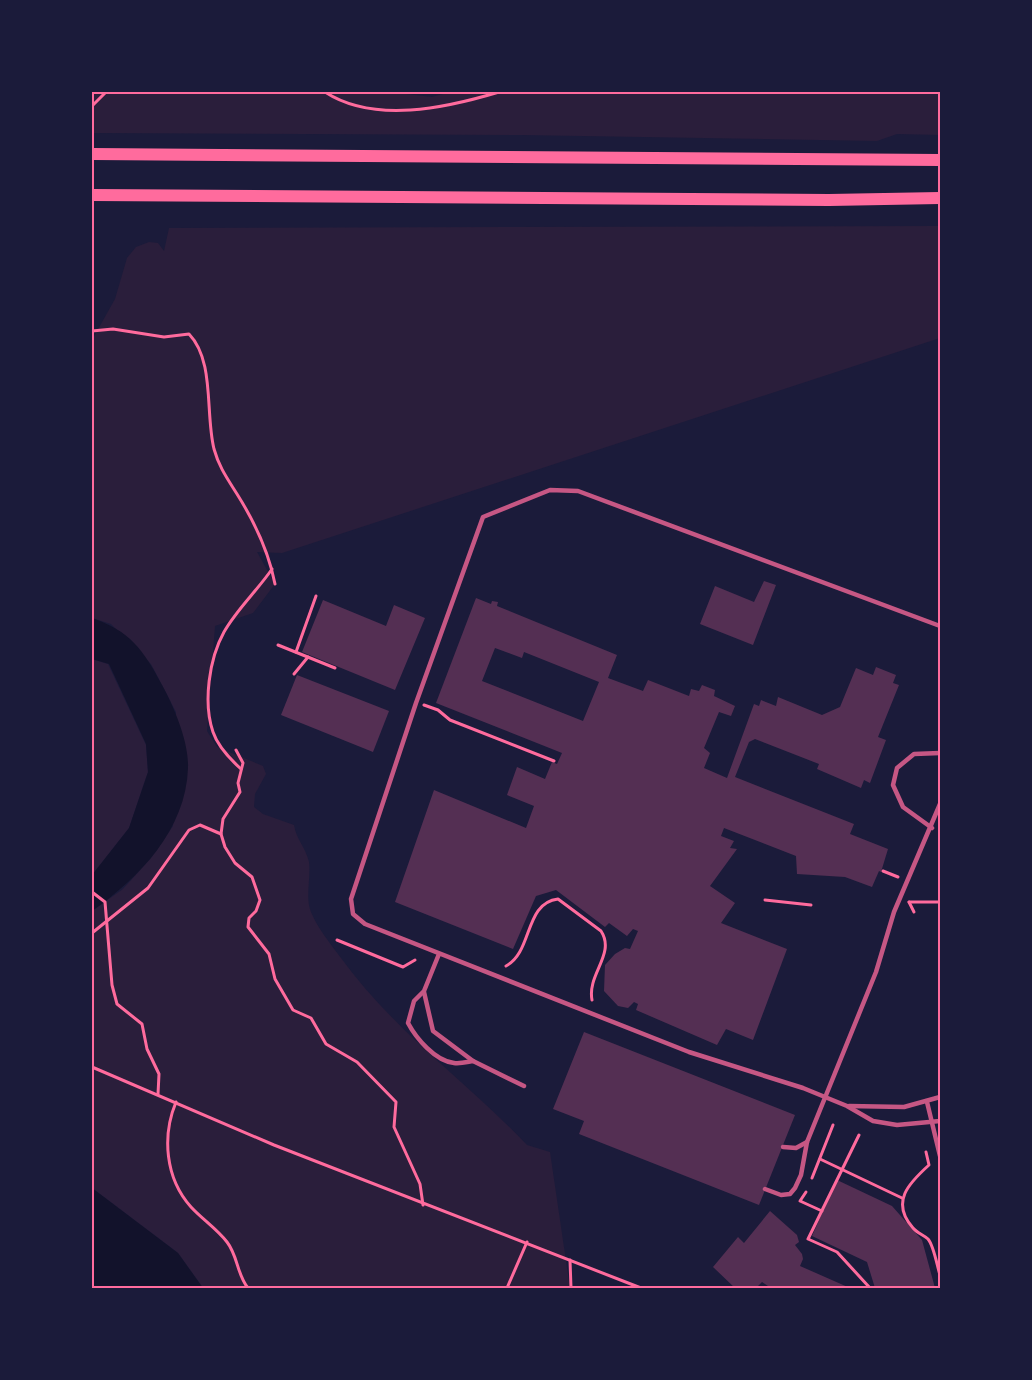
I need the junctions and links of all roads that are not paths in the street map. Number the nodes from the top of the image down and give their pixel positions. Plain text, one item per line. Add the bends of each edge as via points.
1 (92, 154) edge
2 (940, 160) edge
3 (92, 195) edge
4 (940, 198) edge
5 (940, 626) edge
6 (940, 753) edge
7 (940, 804) edge
8 (932, 828) junction
9 (439, 954) junction
10 (424, 991) junction
11 (473, 1061) junction
12 (524, 1086) dead end
13 (824, 1097) junction
14 (940, 1097) edge
15 (927, 1102) junction
16 (847, 1106) junction
17 (940, 1121) edge
18 (932, 1123) junction
19 (807, 1142) junction
20 (783, 1147) dead end
21 (940, 1156) edge
22 (765, 1190) dead end

1 - 2 main road
3 - 4 main road
5 - 9 lane via 578,491 550,490 483,517 351,899 353,914 365,924
6 - 8 lane via 914,754 897,768 893,785 903,807
7 - 8 lane
8 - 13 lane via 899,901 876,972
9 - 10 lane
9 - 13 lane via 688,1052
10 - 11 lane via 433,1031
10 - 11 lane via 409,1012 408,1023 413,1032 439,1057 452,1063
11 - 12 lane
13 - 16 lane
13 - 19 lane
14 - 15 lane
15 - 16 lane via 904,1107
15 - 18 lane
16 - 18 lane via 873,1121 897,1125
17 - 18 lane
18 - 21 lane
19 - 20 lane via 796,1148
19 - 22 lane via 801,1175 790,1194

